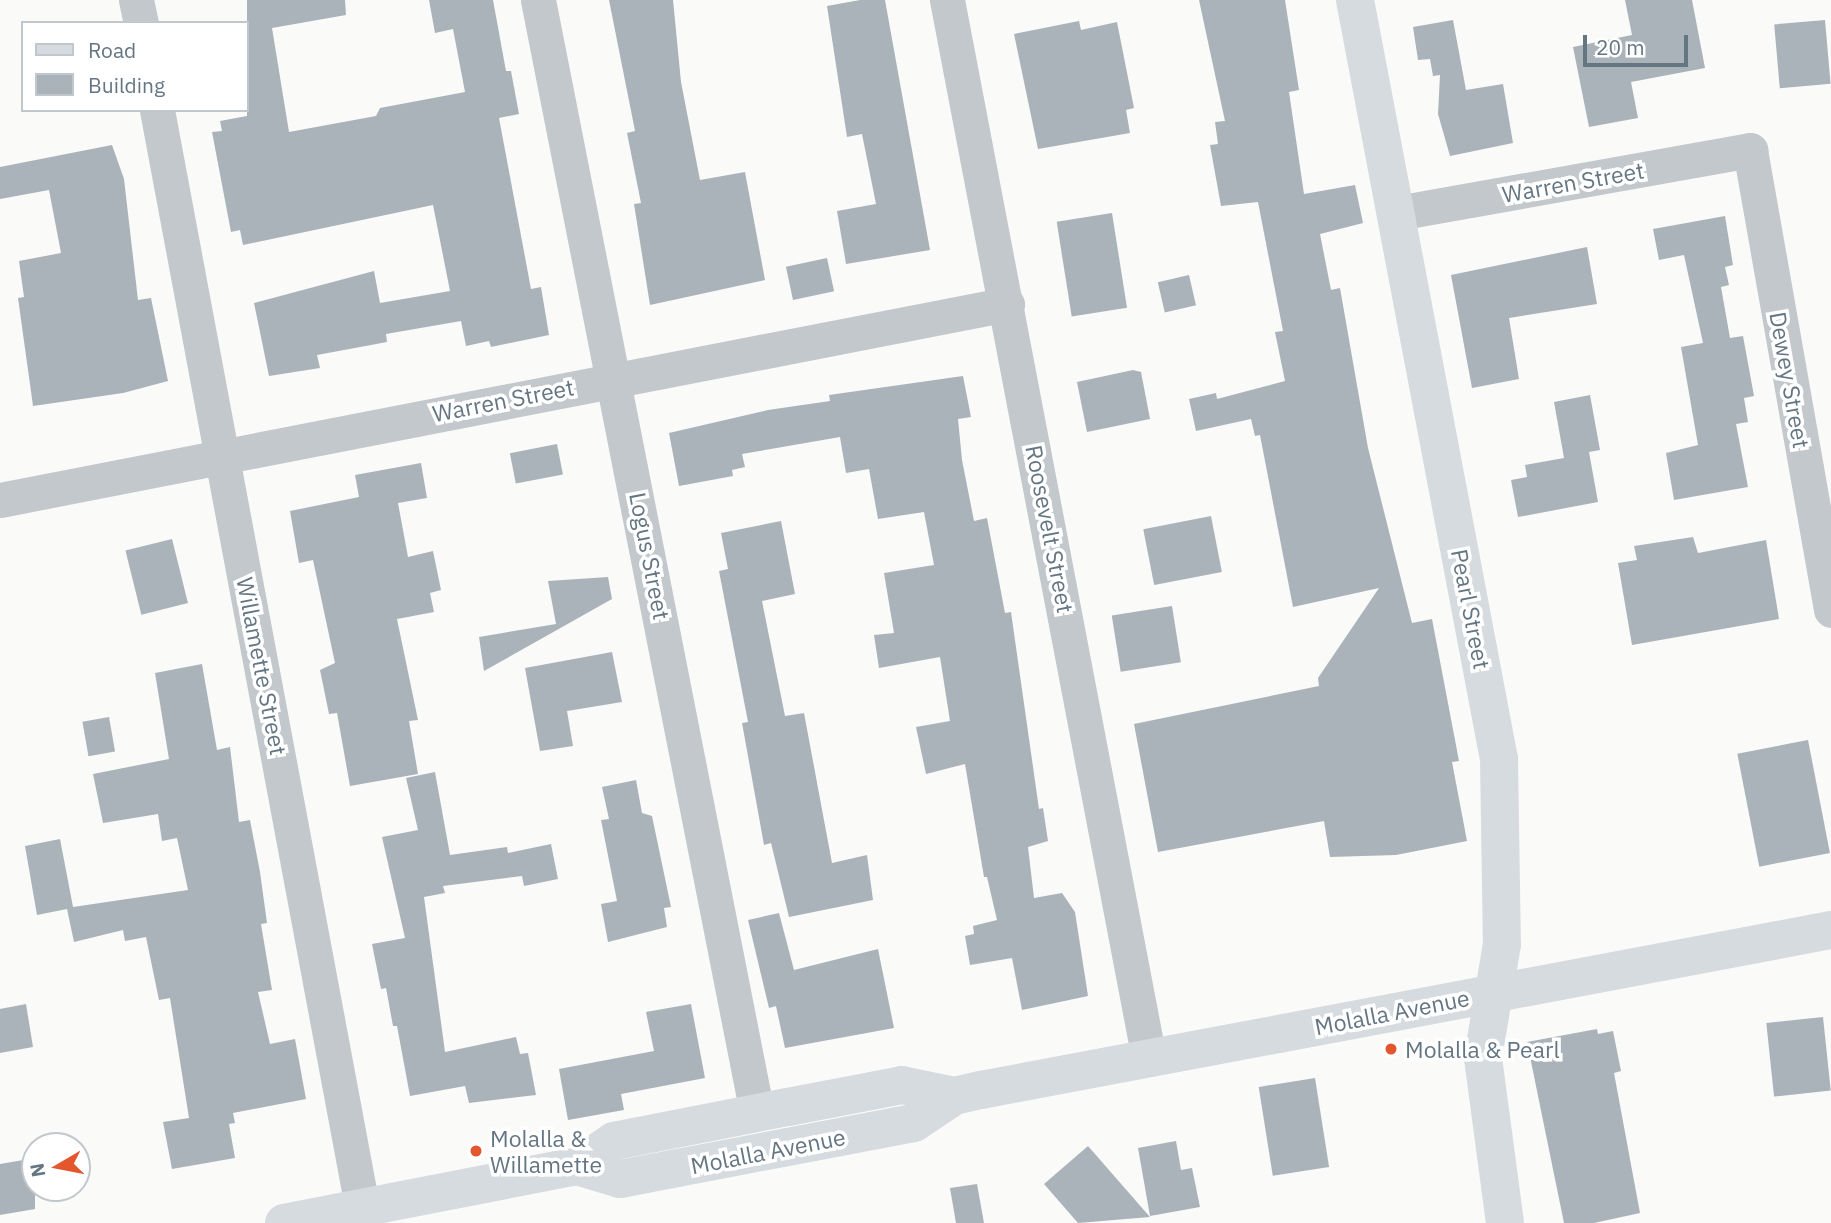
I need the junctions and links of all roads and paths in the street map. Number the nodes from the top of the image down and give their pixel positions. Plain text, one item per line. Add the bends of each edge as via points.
1 (136, 0) edge
2 (538, 0) edge
3 (947, 0) edge
4 (1355, 0) edge
5 (141, 21) edge
6 (157, 112) edge
7 (1749, 150) joint
8 (1397, 213) junction
9 (1007, 304) junction
10 (612, 379) junction
11 (223, 458) junction
12 (0, 500) edge
13 (1822, 506) edge
14 (1831, 610) edge
15 (1831, 930) edge
16 (1494, 992) junction
17 (1149, 1059) junction
18 (954, 1096) junction
19 (757, 1113) junction
20 (576, 1166) junction
21 (364, 1216) edge
22 (284, 1223) edge
23 (1505, 1223) edge

1 - 5 street
2 - 10 street, Logus Street
3 - 9 street, Roosevelt Street
4 - 8 main road, Pearl Street
6 - 11 street, Willamette Street
7 - 8 street, Warren Street
7 - 13 street, Dewey Street
8 - 16 main road, Pearl Street via 1499,759 1502,944
9 - 10 street, Warren Street
9 - 17 street, Roosevelt Street
10 - 11 street, Warren Street
10 - 19 street, Logus Street
11 - 12 street, Warren Street
11 - 21 street, Willamette Street
13 - 14 street, Dewey Street
15 - 16 main road, Molalla Avenue
16 - 17 main road, Molalla Avenue
16 - 23 main road, Pearl Street via 1483,1058
17 - 18 main road, Molalla Avenue
18 - 19 main road, Molalla Avenue via 902,1085
18 - 20 main road, Molalla Avenue via 914,1123 620,1179
19 - 20 main road, Molalla Avenue via 614,1141
20 - 21 main road, Molalla Avenue
21 - 22 main road, Molalla Avenue

